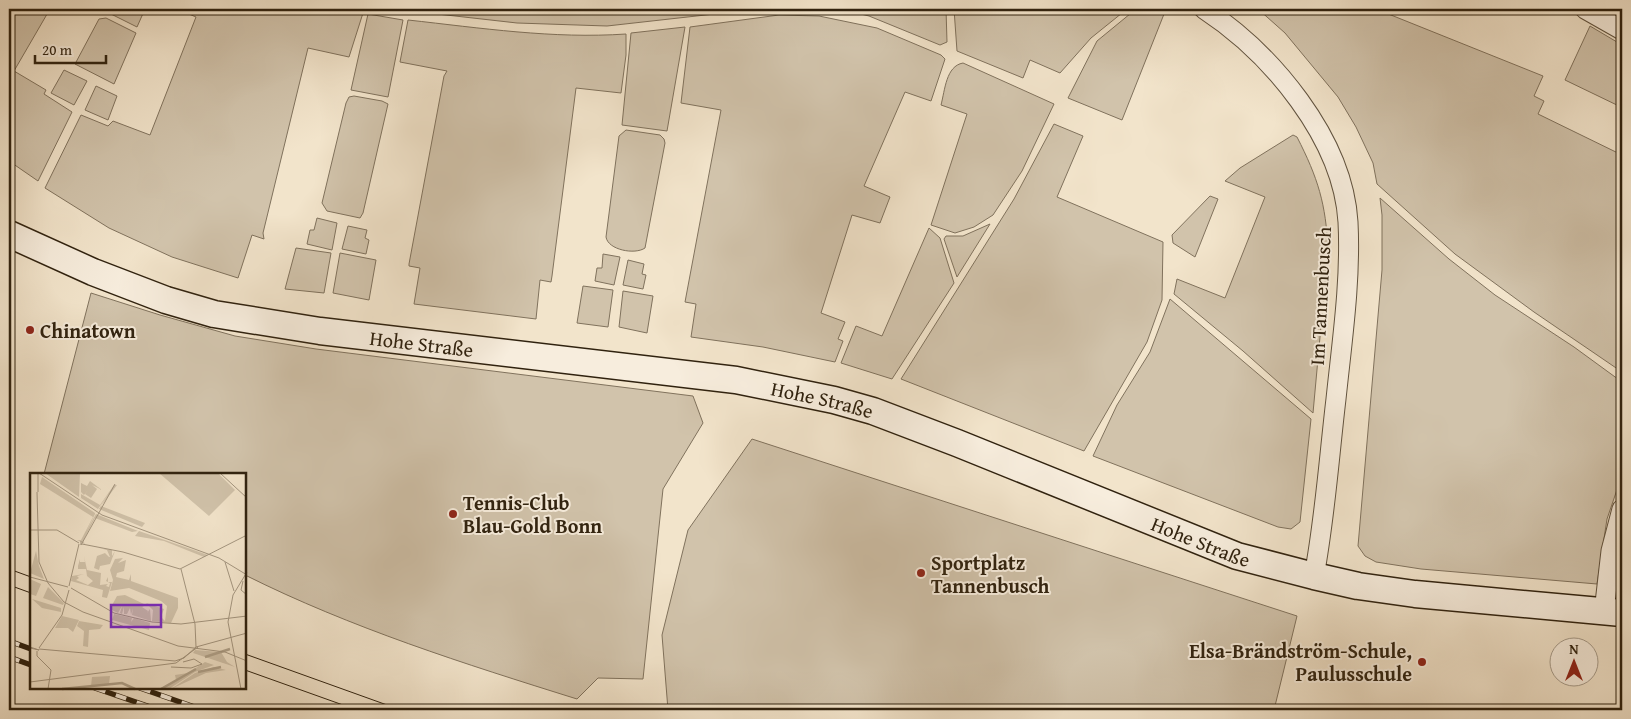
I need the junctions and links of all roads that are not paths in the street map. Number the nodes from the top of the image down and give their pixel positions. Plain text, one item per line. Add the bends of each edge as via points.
1 (1204, 9) edge
2 (1585, 9) edge
3 (1622, 30) edge
4 (11, 233) edge
5 (1622, 509) edge
6 (1314, 576) junction
7 (1613, 612) edge

1 - 6 street, Im Tannenbusch via 1254,49 1314,121 1330,152 1348,220 1343,338
2 - 3 street
4 - 6 street, Hohe Straße via 93,272 166,300 214,314 320,331 736,380 834,400 957,443 1238,556
5 - 7 street via 1611,551
6 - 7 street, Hohe Straße via 1415,594

